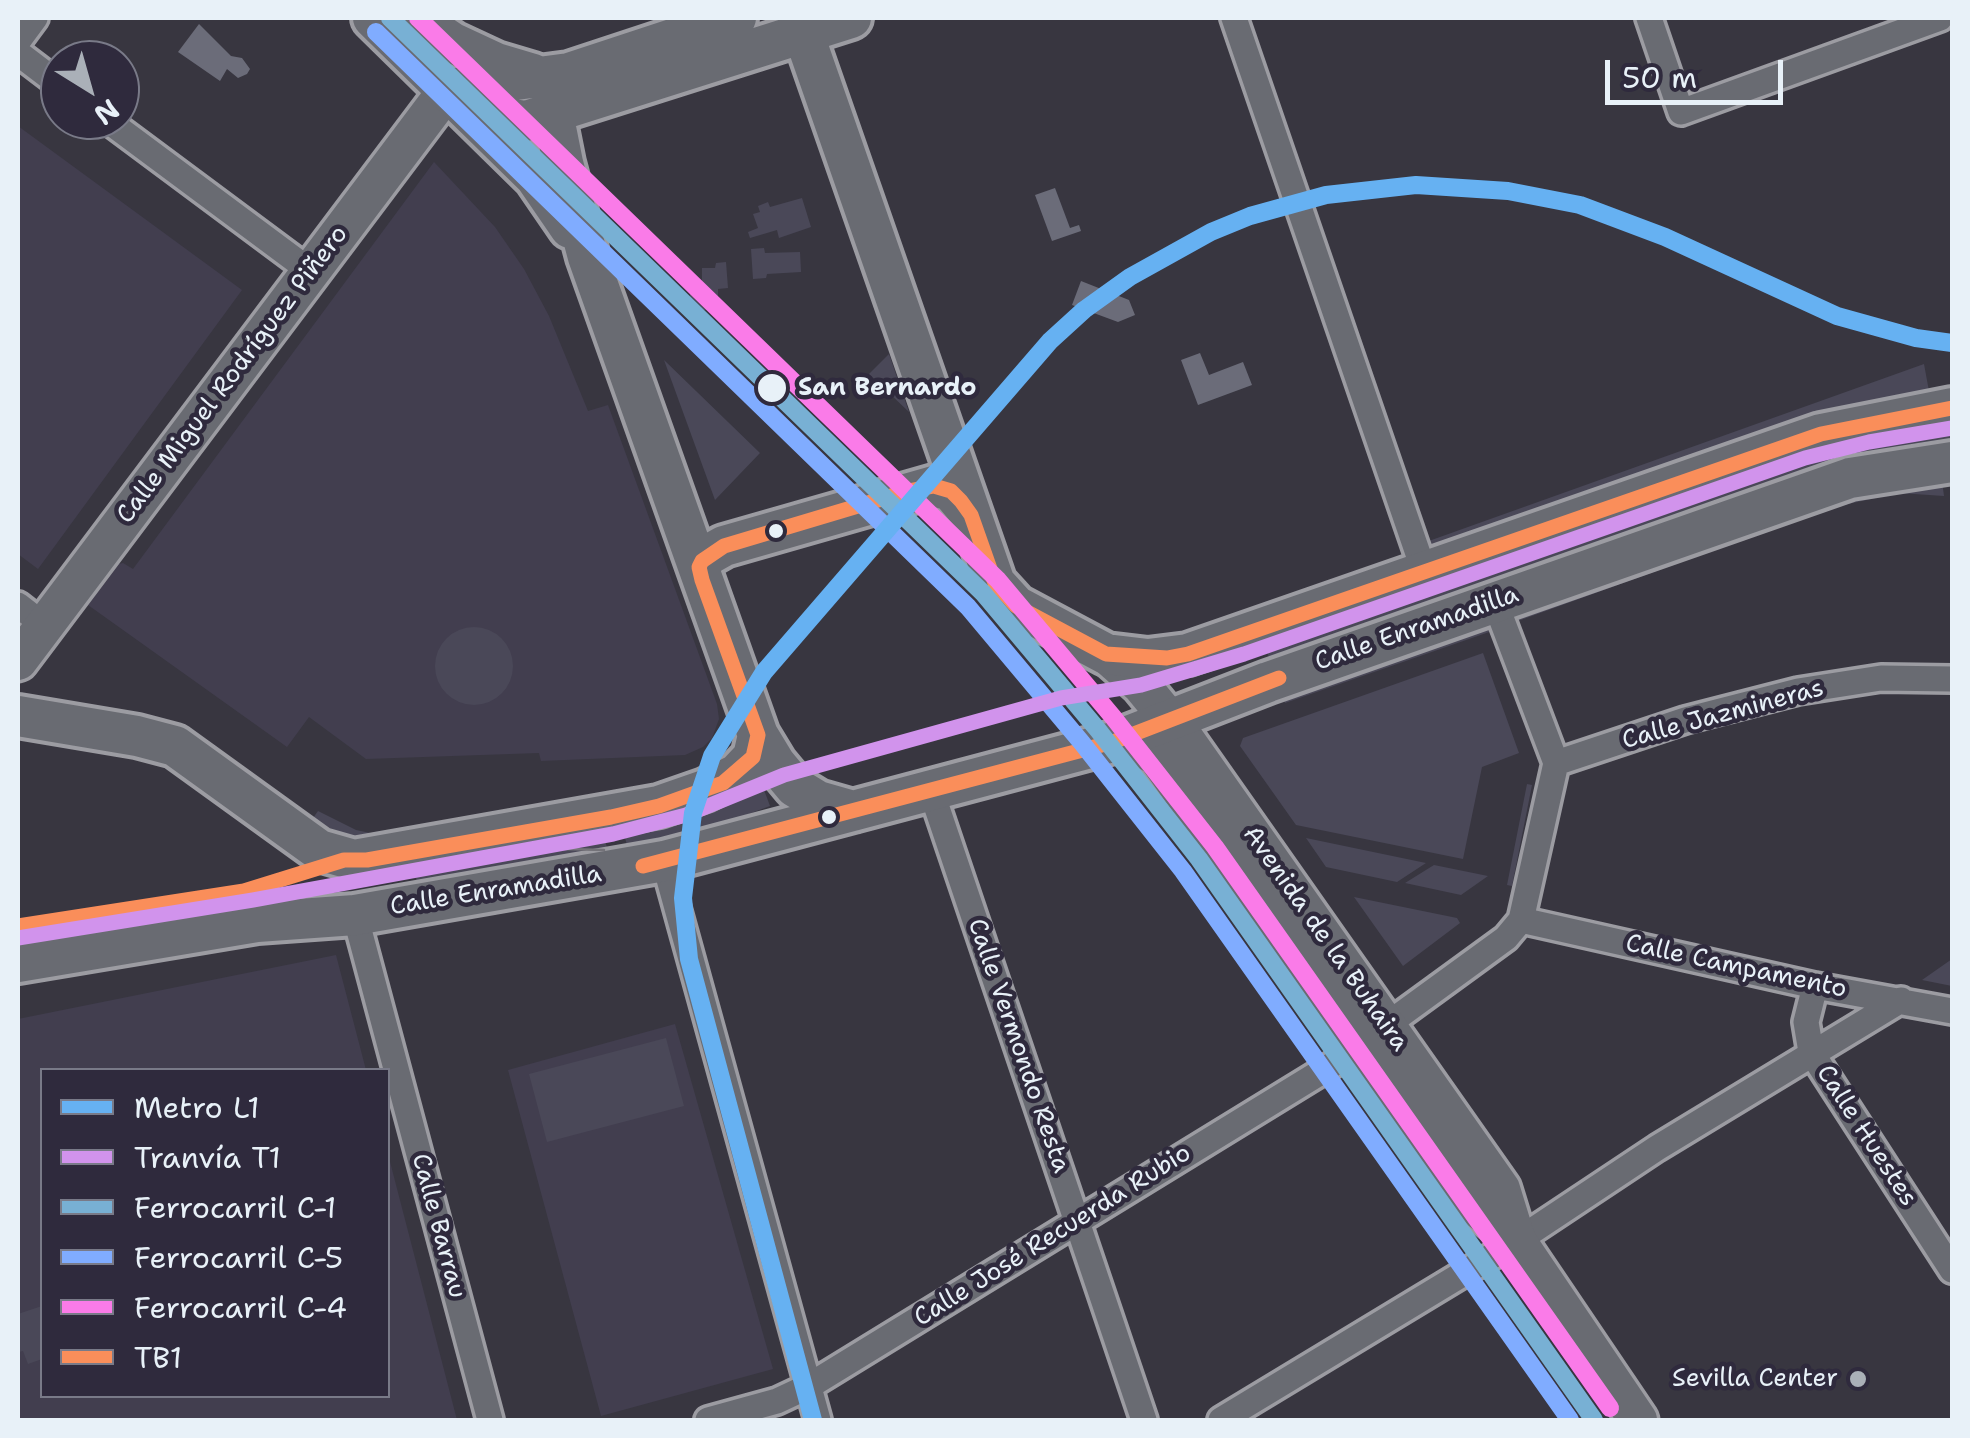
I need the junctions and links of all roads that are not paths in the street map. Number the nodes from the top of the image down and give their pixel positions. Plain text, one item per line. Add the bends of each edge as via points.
1 (35, 18) edge
2 (373, 18) edge
3 (416, 18) edge
4 (736, 18) edge
5 (852, 18) edge
6 (1234, 18) edge
7 (1648, 18) edge
8 (1940, 18) edge
9 (801, 25) edge
10 (18, 41) edge
11 (18, 53) edge
12 (40, 70) edge
13 (553, 74) junction
14 (448, 90) junction
15 (554, 113) junction
16 (134, 140) edge
17 (588, 257) junction
18 (310, 271) junction
19 (1952, 408) edge
20 (1952, 462) edge
21 (971, 514) junction
22 (699, 567) junction
23 (1424, 571) junction
24 (1495, 602) junction
25 (31, 615) edge
26 (1106, 654) junction
27 (18, 661) edge
28 (1952, 679) edge
29 (18, 716) edge
30 (1172, 722) junction
31 (758, 735) junction
32 (1114, 742) junction
33 (1556, 762) junction
34 (923, 791) junction
35 (852, 811) junction
36 (664, 861) junction
37 (355, 915) junction
38 (1521, 920) junction
39 (18, 962) edge
40 (1815, 986) junction
41 (1901, 1000) junction
42 (1952, 1012) edge
43 (1374, 1035) junction
44 (1811, 1052) junction
45 (1077, 1222) junction
46 (1518, 1241) junction
47 (1952, 1270) edge
48 (809, 1386) junction
49 (490, 1420) edge
50 (708, 1420) edge
51 (818, 1420) edge
52 (1144, 1420) edge
53 (1220, 1420) edge
54 (1638, 1420) edge

1 - 10 street
2 - 14 main road
3 - 13 main road via 482,56
4 - 13 main road
5 - 9 main road
6 - 23 street
7 - 8 street via 1681,112
9 - 15 main road
9 - 21 main road
11 - 12 street
13 - 14 main road
13 - 15 main road
14 - 15 main road via 499,117 526,122
14 - 17 main road via 536,178
14 - 18 main road, Calle Miguel Rodríguez Piñero
15 - 17 main road
16 - 18 street
17 - 22 main road
18 - 25 main road, Calle Miguel Rodríguez Piñero
19 - 23 main road, Calle Enramadilla via 1821,434
20 - 24 main road, Calle Enramadilla via 1850,478
21 - 22 main road via 950,491 934,486 724,546
21 - 26 main road via 1000,593
22 - 31 main road
23 - 26 main road, Calle Enramadilla via 1188,654
24 - 30 main road, Calle Enramadilla
24 - 33 street
25 - 27 main road, Calle Miguel Rodríguez Piñero
26 - 30 main road, Avenida de la Buhaira
28 - 33 street, Calle Jazmineras via 1881,678 1798,690
29 - 31 main road, Calle Enramadilla via 174,746 319,850 344,860 659,806 736,774 753,756
30 - 32 main road, Calle Enramadilla
30 - 43 main road, Avenida de la Buhaira
31 - 35 main road via 796,787
32 - 34 main road, Calle Enramadilla
32 - 43 main road, Avenida de la Buhaira via 1156,757
33 - 38 street
34 - 35 main road, Calle Enramadilla
34 - 45 street, Calle Vermondo Resta via 935,802
35 - 36 main road, Calle Enramadilla
36 - 37 main road, Calle Enramadilla
36 - 48 street
37 - 39 main road, Calle Enramadilla via 257,922
37 - 49 street, Calle Barrau
38 - 40 street, Calle Campamento
38 - 43 street, Calle José Recuerda Rubio
40 - 41 street, Calle Campamento
40 - 44 street via 1806,1022
41 - 42 street, Calle Campamento
41 - 44 street
43 - 45 street, Calle José Recuerda Rubio
43 - 46 main road, Avenida de la Buhaira via 1501,1188
44 - 46 street
44 - 47 street, Calle Huestes
45 - 48 street, Calle José Recuerda Rubio
45 - 52 street, Calle Vermondo Resta
46 - 53 street
46 - 54 main road, Avenida de la Buhaira
48 - 50 street, Calle José Recuerda Rubio
48 - 51 street

